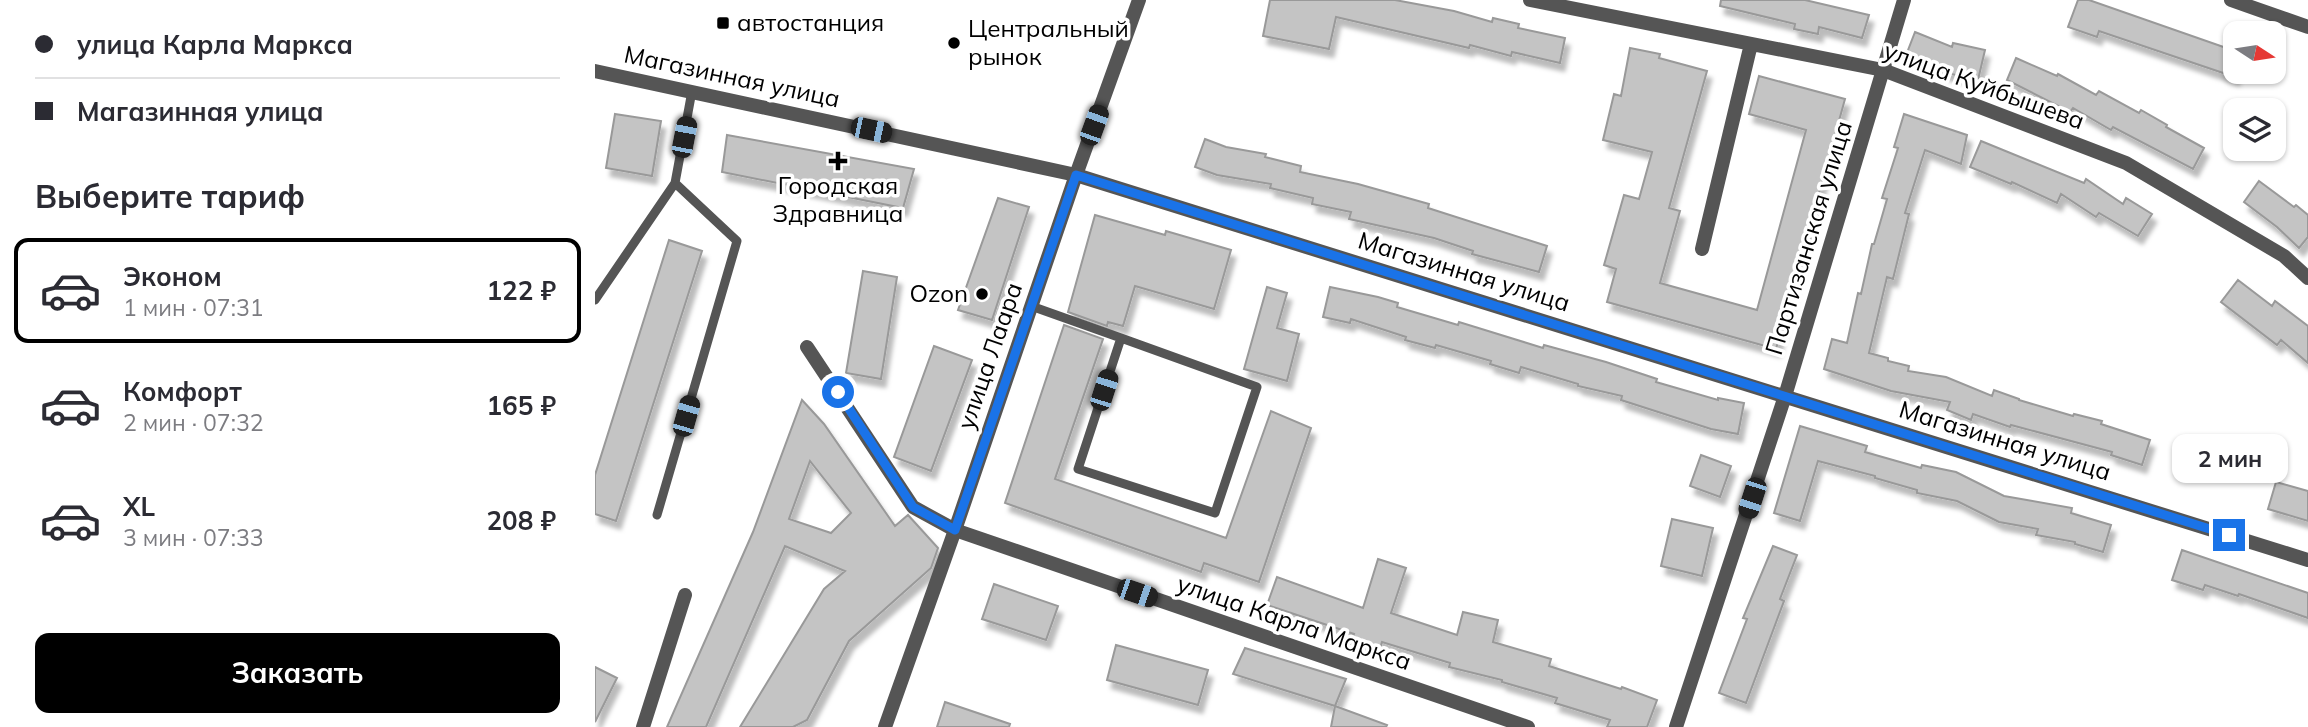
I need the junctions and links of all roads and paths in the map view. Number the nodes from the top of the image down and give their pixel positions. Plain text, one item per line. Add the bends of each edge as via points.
1 (1139, 0) edge
2 (1530, 0) edge
3 (1904, 0) edge
4 (2231, 0) edge
5 (2308, 27) edge
6 (1751, 44) junction
7 (1883, 70) junction
8 (595, 71) edge
9 (692, 90) junction
10 (1076, 175) junction
11 (675, 183) junction
12 (1702, 249) dead end
13 (2308, 278) edge
14 (595, 300) edge
15 (1031, 306) junction
16 (1121, 338) junction
17 (807, 346) dead end
18 (1785, 396) junction
19 (657, 515) dead end
20 (955, 530) junction
21 (2308, 560) edge
22 (685, 595) dead end
23 (643, 727) edge
24 (885, 727) edge
25 (1528, 727) edge
26 (1676, 727) edge

1 - 10 street, улица Лаара
2 - 6 street, улица Куйбышева
3 - 7 street, Партизанская улица
4 - 5 street
6 - 7 street, улица Куйбышева
6 - 12 street
7 - 13 street, улица Куйбышева via 2126,163 2284,256
7 - 18 street, Партизанская улица
8 - 9 street, Магазинная улица
9 - 10 street, Магазинная улица
9 - 11 lane
10 - 15 street, улица Лаара
10 - 18 street, Магазинная улица
11 - 14 lane
11 - 19 lane via 737,241
15 - 16 lane
15 - 20 street, улица Лаара
16 - 16 lane via 1078,469 1215,513 1257,387
17 - 20 street, улица Карла Маркса via 913,507
18 - 21 street, Магазинная улица
18 - 26 street, Партизанская улица
20 - 24 street, улица Лаара
20 - 25 street, улица Карла Маркса
22 - 23 street

